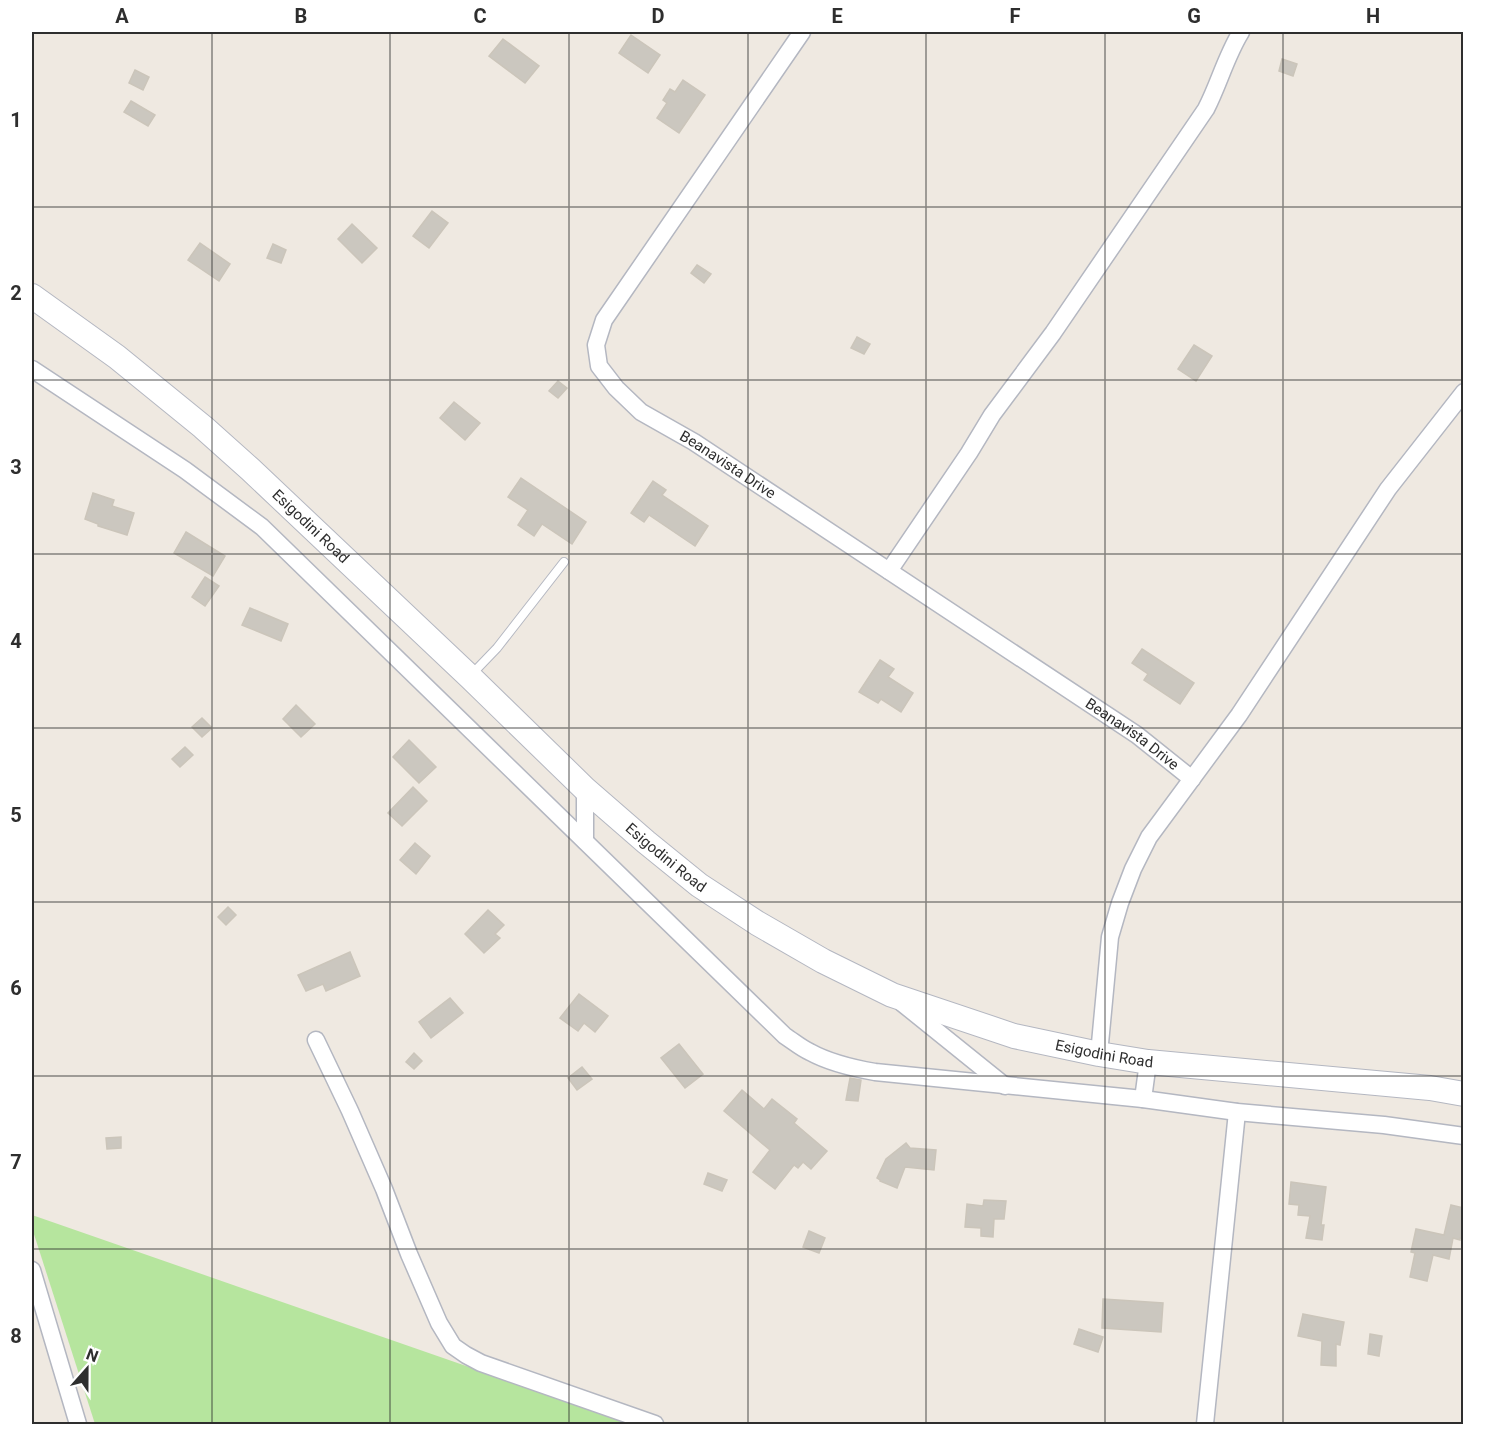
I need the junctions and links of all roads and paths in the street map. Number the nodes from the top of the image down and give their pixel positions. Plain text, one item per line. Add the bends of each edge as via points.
1 (802, 32) edge
2 (1241, 32) edge
3 (32, 296) edge
4 (32, 369) edge
5 (1464, 392) edge
6 (564, 562) dead end
7 (889, 571) junction
8 (470, 677) junction
9 (1192, 779) junction
10 (585, 789) junction
11 (585, 841) junction
12 (892, 995) junction
13 (316, 1040) dead end
14 (1100, 1054) junction
15 (1148, 1062) junction
16 (1005, 1086) junction
17 (1464, 1094) edge
18 (1143, 1100) junction
19 (1237, 1112) junction
20 (1464, 1136) edge
21 (32, 1270) edge
22 (78, 1425) edge
23 (654, 1425) edge
24 (1205, 1425) edge

1 - 7 street, Beanavista Drive via 604,320 596,345 599,366 641,412 694,442
2 - 7 street via 1206,109 992,415
3 - 8 main road, Esigodini Road via 117,357 203,427
4 - 11 street via 185,470 262,527
5 - 9 street via 1388,489 1239,715
6 - 8 lane
7 - 9 street, Beanavista Drive via 1137,735
8 - 10 main road, Esigodini Road
9 - 14 street via 1149,837 1120,903 1110,937
10 - 11 street
10 - 12 main road, Esigodini Road via 699,885 823,961
11 - 16 street via 785,1036 808,1052 851,1068
12 - 14 main road, Esigodini Road via 1014,1036
12 - 16 street
13 - 23 street via 439,1323 453,1346 481,1364
14 - 15 main road, Esigodini Road
15 - 17 main road, Esigodini Road
15 - 18 street
16 - 18 street
18 - 19 street
19 - 20 street
19 - 24 street
21 - 22 street

